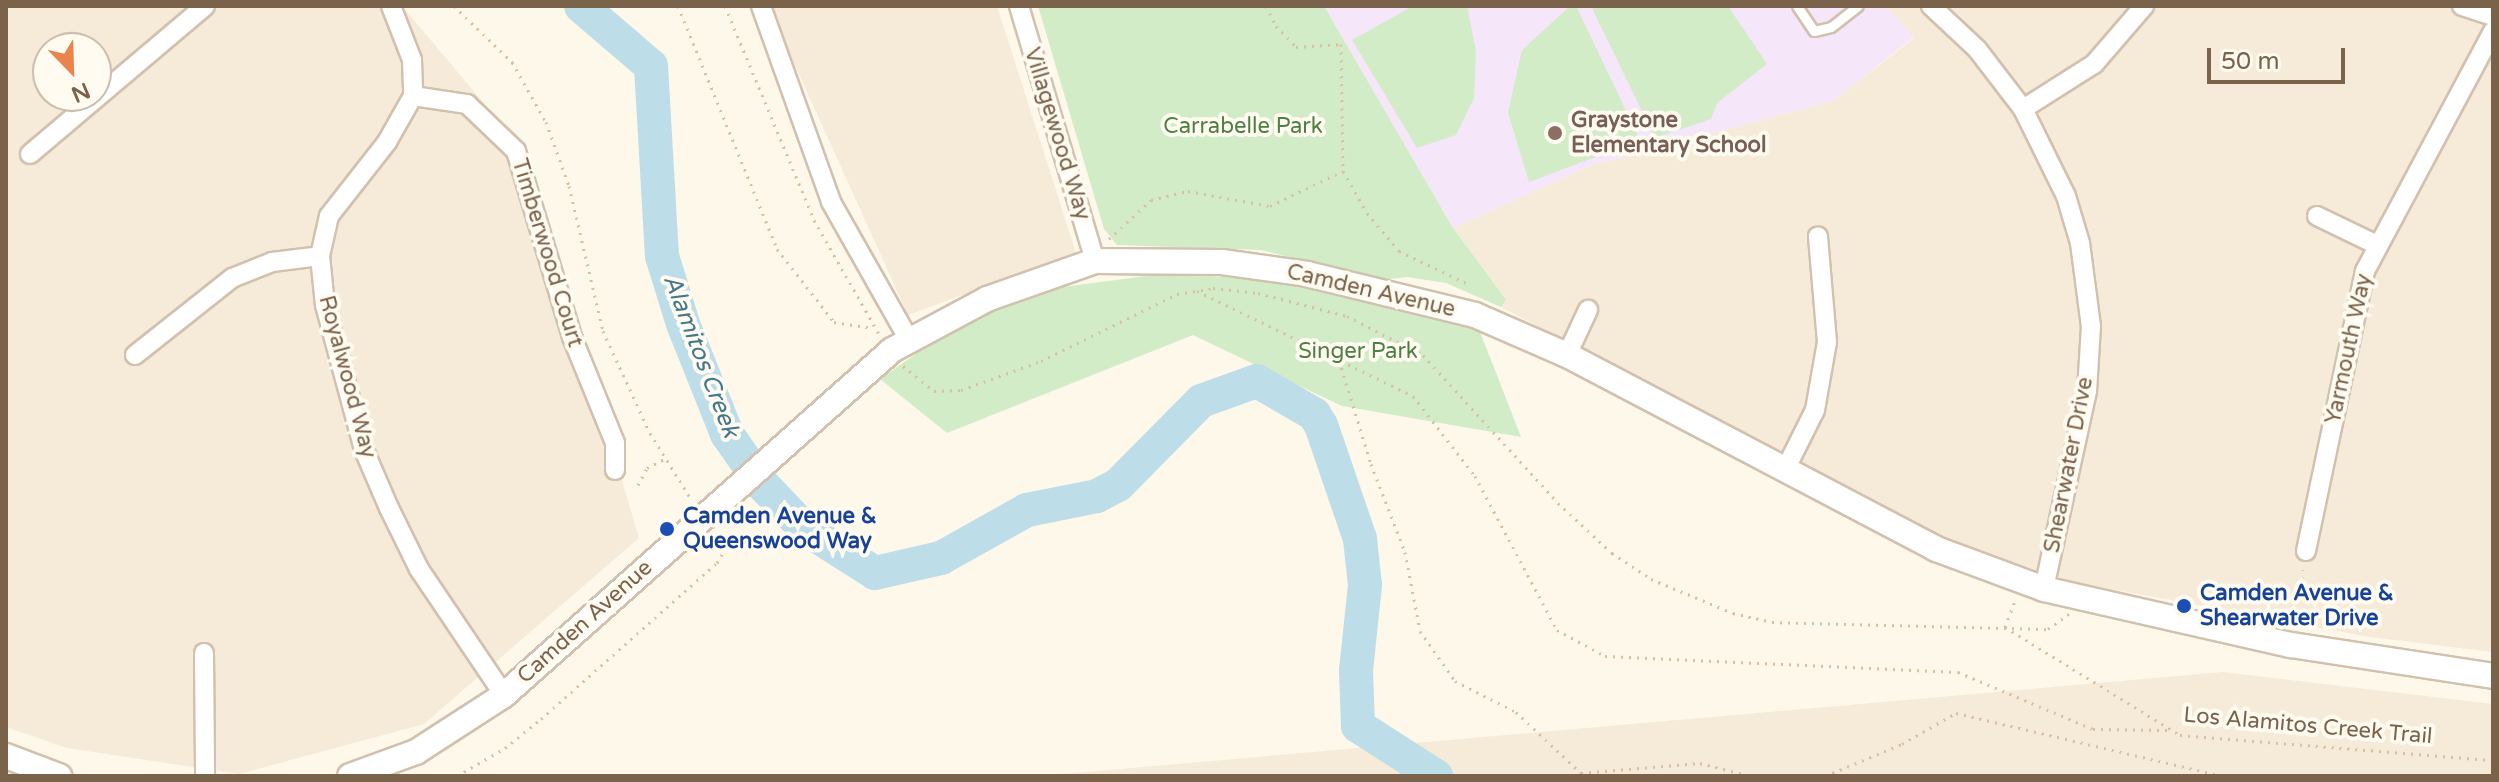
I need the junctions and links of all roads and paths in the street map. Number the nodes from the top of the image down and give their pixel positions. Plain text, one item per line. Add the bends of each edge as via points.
1 (205, 6) edge
2 (391, 6) edge
3 (454, 6) edge
4 (678, 6) edge
5 (725, 6) edge
6 (761, 6) edge
7 (1019, 6) edge
8 (1266, 6) edge
9 (1797, 6) edge
10 (1858, 6) edge
11 (1931, 6) edge
12 (2144, 6) edge
13 (2462, 6) edge
14 (2493, 16) edge
15 (2493, 31) edge
16 (413, 96) junction
17 (2023, 109) junction
18 (30, 154) dead end
19 (1343, 171) junction
20 (2317, 216) dead end
21 (1818, 236) dead end
22 (2377, 245) junction
23 (320, 256) junction
24 (1095, 261) junction
25 (1466, 283) dead end
26 (1194, 290) junction
27 (1588, 310) dead end
28 (873, 328) junction
29 (882, 335) dead end
30 (909, 340) junction
31 (135, 355) dead end
32 (1567, 355) junction
33 (1339, 360) junction
34 (903, 366) dead end
35 (665, 459) junction
36 (615, 470) dead end
37 (1785, 470) junction
38 (638, 485) dead end
39 (713, 516) junction
40 (2306, 551) joint
41 (2033, 585) junction
42 (2075, 596) junction
43 (2005, 627) junction
44 (2291, 645) junction
45 (204, 653) dead end
46 (2493, 676) edge
47 (504, 695) junction
48 (2169, 730) junction
49 (6, 756) edge
50 (2493, 760) edge
51 (59, 776) edge
52 (205, 776) edge
53 (350, 776) edge
54 (457, 776) edge
55 (1751, 776) edge
56 (1825, 776) edge
57 (2222, 776) edge

1 - 18 street
2 - 16 street via 412,60
3 - 35 path via 512,62 546,122 569,186 603,331
4 - 28 path via 777,249 834,322
5 - 28 path via 814,220
6 - 30 street via 831,202
7 - 24 street, Villagewood Way
8 - 19 path via 1296,47 1341,44
9 - 10 lane via 1814,31 1831,27
11 - 17 street, Shearwater Drive via 1977,49
12 - 17 street via 2094,64
13 - 14 street
15 - 22 street, Yarmouth Way
16 - 23 street, Royalwood Way via 387,142 329,216
16 - 36 street, Timberwood Court via 467,104 516,151 572,337 615,443
17 - 41 street, Shearwater Drive via 2070,208 2091,326 2087,391
19 - 24 path via 1270,206 1188,191 1151,200 1107,241
19 - 25 path via 1399,251
20 - 22 street
21 - 37 street via 1827,342 1815,410
22 - 40 street, Yarmouth Way via 2365,271
23 - 31 street via 272,262 232,278
23 - 47 street, Royalwood Way via 325,305 364,450 419,569
24 - 30 street, Camden Avenue via 987,299
24 - 32 street, Camden Avenue via 1222,262 1307,274 1475,315
26 - 33 path
26 - 34 path via 1041,361 961,390 934,391
26 - 43 path via 1227,289 1324,309 1403,342 1442,372 1581,526 1634,570 1680,591 1772,622
27 - 32 street
28 - 29 path
30 - 39 street, Camden Avenue via 844,389
32 - 37 street, Camden Avenue
33 - 48 path via 1413,396 1475,476 1557,630 1605,656 1958,672 2093,729
33 - 55 path via 1405,552 1420,631 1455,681 1516,712 1581,773 1700,763
35 - 38 path via 647,468
35 - 39 path
37 - 41 street, Camden Avenue via 1936,549
39 - 47 street, Camden Avenue
39 - 54 path via 725,549 717,563 541,719
40 - 44 path
41 - 42 street, Camden Avenue
41 - 43 path
42 - 43 path via 2068,617 2057,626
42 - 44 street, Camden Avenue
43 - 48 path, Los Alamitos Creek Trail
44 - 46 street, Camden Avenue
45 - 52 street
47 - 53 street, Camden Avenue via 416,752
48 - 50 path, Los Alamitos Creek Trail
49 - 51 street
56 - 57 path via 1902,744 1956,713

